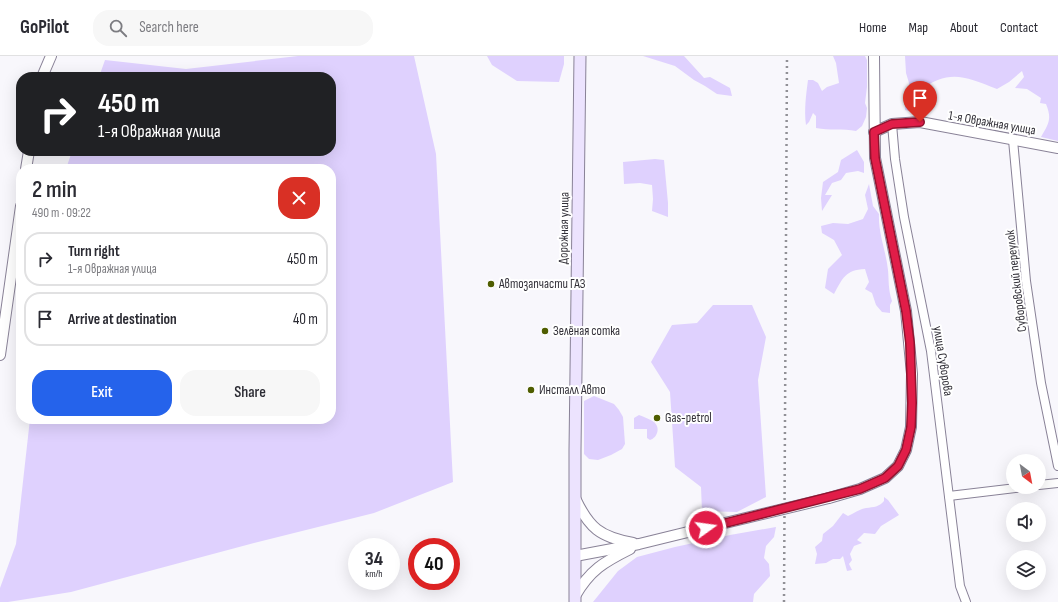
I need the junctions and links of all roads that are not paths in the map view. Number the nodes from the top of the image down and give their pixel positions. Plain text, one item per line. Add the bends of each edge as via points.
1 (50, 56) edge
2 (580, 56) edge
3 (874, 56) edge
4 (44, 72) edge
5 (892, 124) junction
6 (875, 135) junction
7 (1013, 140) junction
8 (1058, 148) edge
9 (16, 241) edge
10 (0, 355) edge
11 (1058, 466) edge
12 (1058, 483) edge
13 (1046, 484) edge
14 (1006, 489) edge
15 (949, 496) junction
16 (575, 497) junction
17 (639, 544) junction
18 (575, 556) junction
19 (575, 599) edge
20 (966, 602) edge

1 - 4 street
2 - 16 main road, Дорожная улица
3 - 6 street
5 - 6 street, 1-я Овражная улица
5 - 7 street, 1-я Овражная улица via 920,122
5 - 15 street, улица Суворова via 904,217 931,351
6 - 17 street, bridge via 875,158 906,311 912,374 911,427 906,450 898,466 885,478 860,489
7 - 8 street, 1-я Овражная улица
7 - 11 street, Суворовский переулок via 1026,281
9 - 10 street
12 - 13 street
14 - 15 street
15 - 20 street, улица Суворова via 960,586
16 - 17 street via 591,525 603,534
16 - 18 main road, Дорожная улица
17 - 18 street
17 - 19 street via 610,559 594,571 584,581
18 - 19 main road, Дорожная улица

